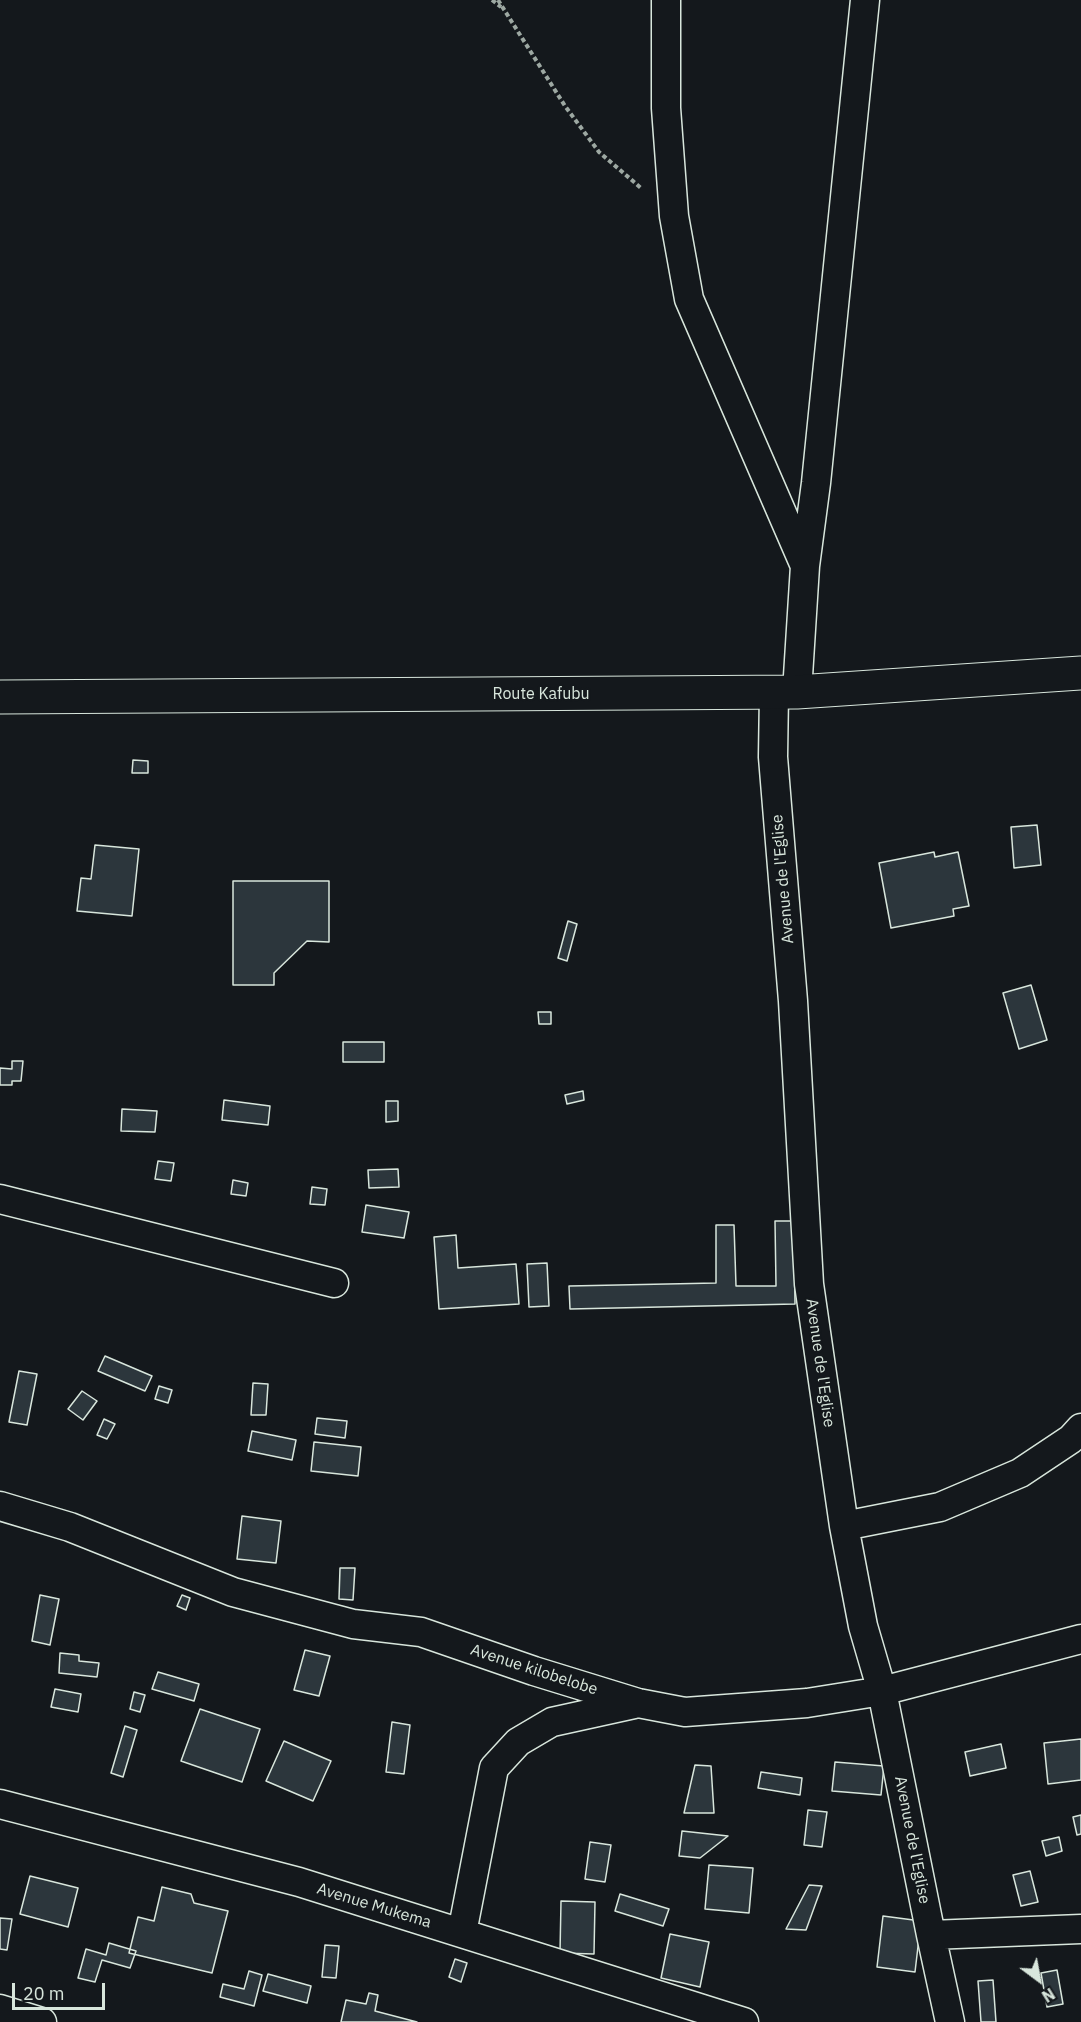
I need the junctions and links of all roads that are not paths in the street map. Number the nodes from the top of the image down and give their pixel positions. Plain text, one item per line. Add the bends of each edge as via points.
1 (666, 0) edge
2 (865, 0) edge
3 (805, 566) junction
4 (1081, 673) edge
5 (786, 693) junction
6 (0, 697) edge
7 (0, 1199) edge
8 (334, 1283) dead end
9 (1081, 1428) edge
10 (0, 1506) edge
11 (844, 1526) junction
12 (1081, 1640) edge
13 (882, 1691) junction
14 (638, 1703) junction
15 (0, 1804) edge
16 (1081, 1929) edge
17 (462, 1933) junction
18 (931, 1935) junction
19 (0, 2009) edge
20 (42, 2022) edge
21 (744, 2022) edge
22 (950, 2022) edge

1 - 3 street via 666,108 674,216 688,300
2 - 3 street, Avenue de l'Eglise
3 - 5 street, Avenue de l'Eglise
4 - 5 main road, Route Kafubu
5 - 6 main road, Route Kafubu
5 - 11 street, Avenue de l'Eglise via 773,757 793,1001 809,1284
7 - 8 street
9 - 11 street via 1020,1473 940,1507
10 - 14 street, Avenue kilobelobe via 70,1527 233,1592 353,1624 421,1632
11 - 13 street, Avenue de l'Eglise via 863,1626
12 - 13 street, Avenue kilobelobe
13 - 14 street, Avenue kilobelobe via 807,1703 685,1712
13 - 18 street, Avenue de l'Eglise
14 - 17 street via 552,1722 518,1742 494,1768
15 - 17 street, Avenue Mukema via 299,1882
16 - 18 street
17 - 21 street, Avenue Mukema
18 - 22 street, Avenue de l'Eglise
19 - 20 street

